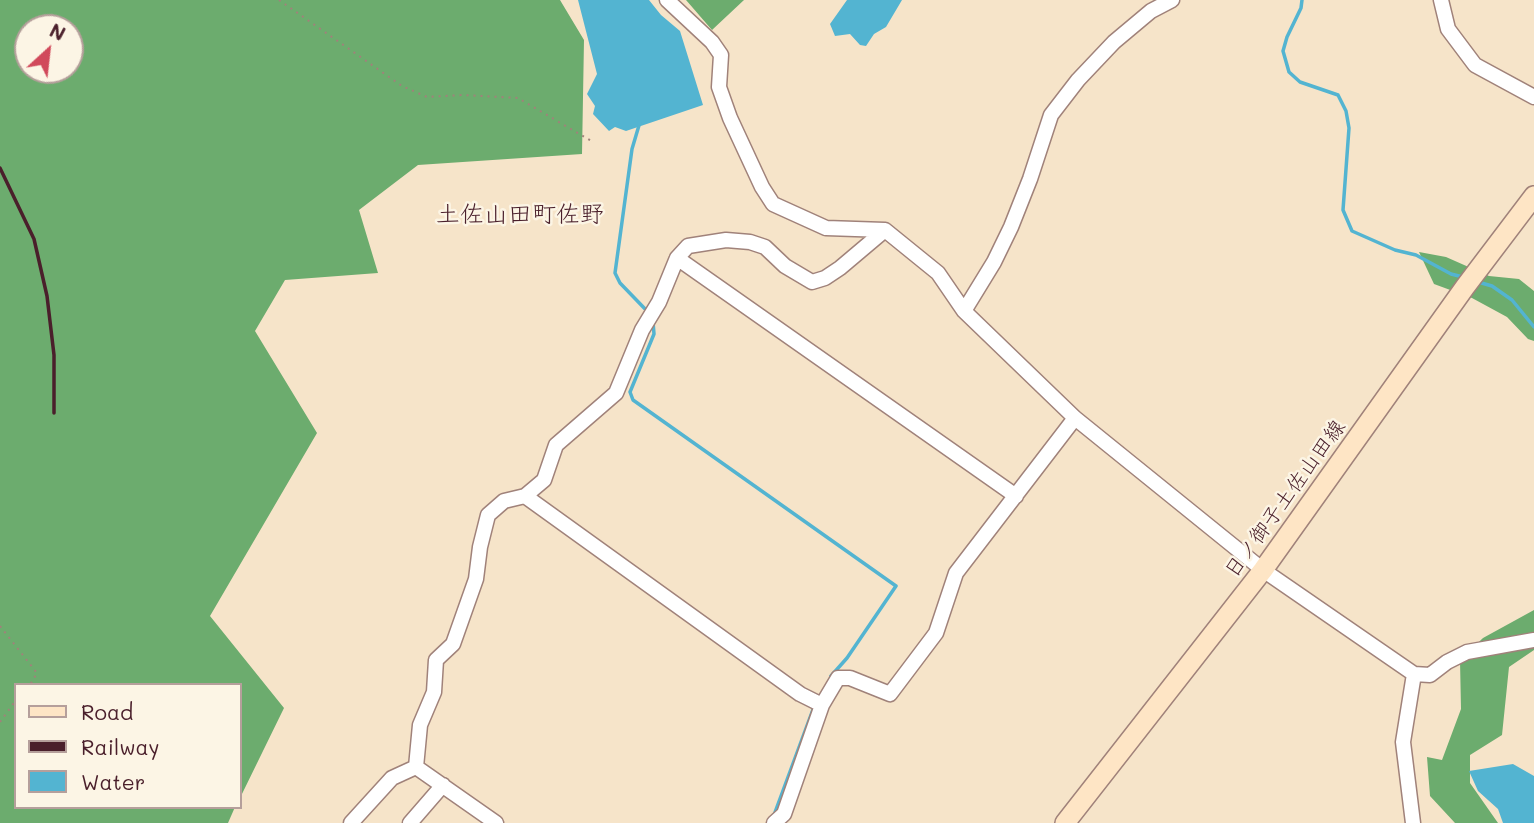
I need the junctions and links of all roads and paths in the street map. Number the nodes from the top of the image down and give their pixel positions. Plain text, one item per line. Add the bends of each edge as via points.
1 (279, 0) edge
2 (667, 0) edge
3 (1172, 0) edge
4 (1441, 0) edge
5 (1534, 97) edge
6 (593, 142) dead end
7 (1534, 196) edge
8 (885, 230) junction
9 (677, 258) junction
10 (964, 311) junction
11 (1075, 418) junction
12 (525, 496) junction
13 (1016, 496) junction
14 (1263, 570) junction
15 (0, 626) edge
16 (1534, 640) edge
17 (1414, 674) junction
18 (31, 683) edge
19 (14, 703) edge
20 (822, 705) junction
21 (0, 722) edge
22 (416, 767) junction
23 (443, 785) junction
24 (351, 823) edge
25 (410, 823) edge
26 (496, 823) edge
27 (774, 823) edge
28 (1065, 823) edge
29 (1413, 823) edge

1 - 6 path via 402,86 426,97 518,98
2 - 8 street via 721,55 719,87 773,204 826,228
3 - 10 street via 1114,42 1051,115 1011,227
4 - 5 street via 1448,29 1475,65
7 - 14 main road, 日ノ御子土佐山田線
8 - 9 street via 840,268 812,282 765,247 750,242 726,240 688,246
8 - 10 street via 938,273
9 - 12 street via 616,393 556,445 544,480
9 - 13 street
10 - 11 street
11 - 13 street
11 - 14 street
12 - 20 street via 800,694
12 - 22 street via 504,501 488,515 476,579 453,644 436,660 434,692 421,725
13 - 20 street via 957,573 936,633 890,694 850,678 838,678
14 - 17 street
14 - 28 main road, 日ノ御子土佐山田線
15 - 18 path via 37,673
16 - 17 street via 1467,652 1430,675
17 - 29 street via 1403,742
19 - 21 path
20 - 27 street via 784,814
22 - 23 street
22 - 24 street via 392,778
23 - 25 street
23 - 26 street

